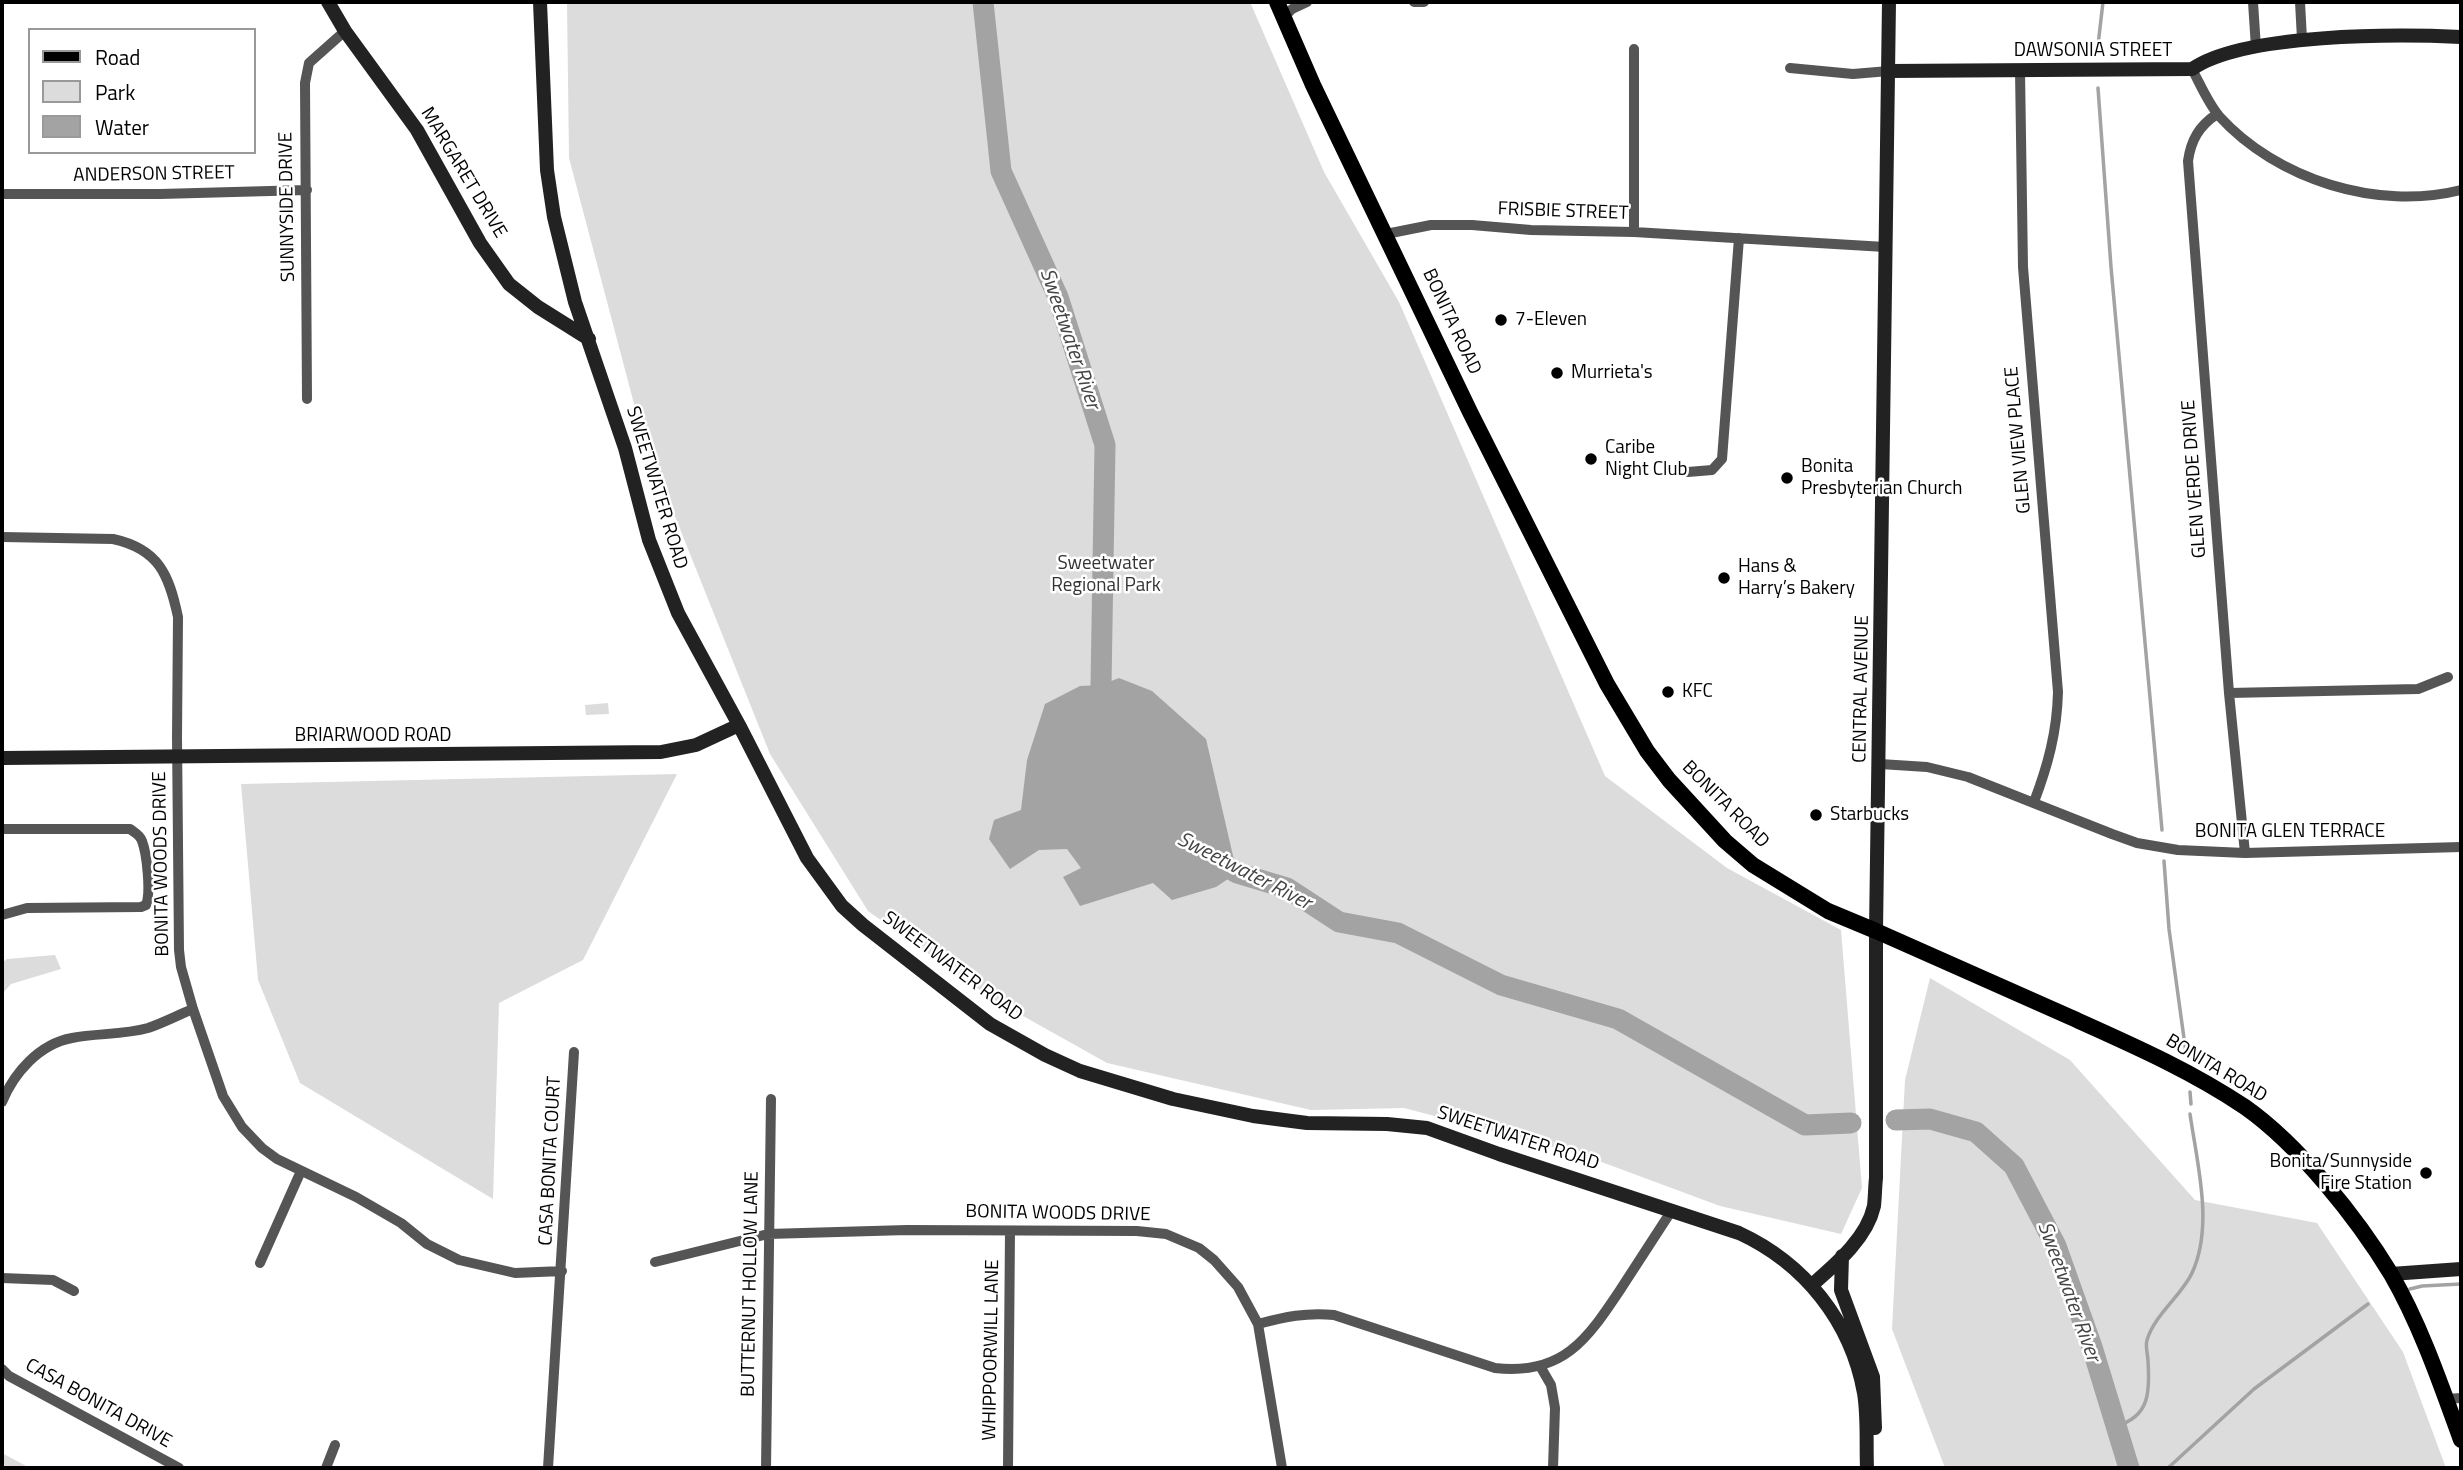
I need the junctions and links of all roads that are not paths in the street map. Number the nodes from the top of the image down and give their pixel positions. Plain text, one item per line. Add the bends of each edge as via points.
1 (328, 2) edge
2 (540, 2) edge
3 (1307, 2) edge
4 (1414, 2) edge
5 (1424, 2) edge
6 (1889, 2) edge
7 (2253, 2) edge
8 (2300, 2) edge
9 (1281, 9) edge
10 (345, 31) junction
11 (2461, 37) edge
12 (2302, 39) junction
13 (2256, 48) junction
14 (1634, 49) dead end
15 (1790, 68) dead end
16 (2192, 69) junction
17 (1889, 71) junction
18 (2020, 71) junction
19 (2217, 114) junction
20 (307, 190) junction
21 (2461, 190) edge
22 (2, 194) edge
23 (1634, 232) junction
24 (1386, 234) junction
25 (1739, 238) junction
26 (1885, 247) junction
27 (589, 339) junction
28 (307, 399) dead end
29 (1689, 472) dead end
30 (2, 537) edge
31 (2448, 677) dead end
32 (2229, 692) junction
33 (739, 725) junction
34 (177, 757) junction
35 (2, 758) edge
36 (1880, 764) junction
37 (2034, 803) junction
38 (2, 829) edge
39 (2461, 847) edge
40 (2245, 853) junction
41 (2, 915) edge
42 (1877, 931) junction
43 (193, 1009) junction
44 (574, 1052) dead end
45 (771, 1099) dead end
46 (2, 1102) edge
47 (301, 1171) junction
48 (1672, 1210) junction
49 (1010, 1231) junction
50 (768, 1234) junction
51 (1842, 1256) junction
52 (655, 1262) dead end
53 (260, 1263) dead end
54 (2461, 1269) edge
55 (562, 1271) junction
56 (2391, 1274) junction
57 (2, 1278) edge
58 (1813, 1284) junction
59 (74, 1291) dead end
60 (1258, 1324) junction
61 (1541, 1366) junction
62 (2, 1369) edge
63 (2454, 1399) edge
64 (2461, 1440) edge
65 (1867, 1441) junction
66 (335, 1445) dead end
67 (178, 1468) edge
68 (326, 1468) edge
69 (548, 1468) edge
70 (766, 1468) edge
71 (1008, 1468) edge
72 (1282, 1468) edge
73 (1553, 1468) edge
74 (1867, 1468) edge

1 - 10 main road, MARGARET DRIVE
2 - 27 main road, SWEETWATER ROAD via 547,170 575,302
3 - 9 street
4 - 5 street
6 - 17 main road, CENTRAL AVENUE
7 - 13 street
8 - 12 street
9 - 24 main road, BONITA ROAD
10 - 20 street, SUNNYSIDE DRIVE via 309,63 304,83
10 - 27 main road, MARGARET DRIVE via 417,130 480,243 509,284
11 - 12 main road, DAWSONIA STREET
12 - 13 main road, DAWSONIA STREET
13 - 16 main road, DAWSONIA STREET via 2213,58
14 - 23 street
15 - 17 street via 1853,74
16 - 18 main road, DAWSONIA STREET
16 - 19 street
17 - 18 main road, DAWSONIA STREET
17 - 26 main road, CENTRAL AVENUE
18 - 37 street, GLEN VIEW PLACE via 2023,267 2058,692 2054,744
19 - 21 street via 2280,163 2335,186 2398,196
19 - 32 street, GLEN VERDE DRIVE via 2196,134 2188,161
20 - 22 street, ANDERSON STREET
20 - 28 street, SUNNYSIDE DRIVE
23 - 24 street, FRISBIE STREET via 1431,225
23 - 25 street, FRISBIE STREET
24 - 42 main road, BONITA ROAD via 1607,684 1647,751 1710,825 1753,865 1828,911
25 - 26 street, FRISBIE STREET
25 - 29 street via 1722,459 1712,470
26 - 36 main road, CENTRAL AVENUE
27 - 33 main road, SWEETWATER ROAD via 653,552 678,613
30 - 34 street, BONITA WOODS DRIVE via 113,539 134,545 159,564 169,581 178,617
31 - 32 street via 2418,689
32 - 40 street, GLEN VERDE DRIVE
33 - 34 main road, BRIARWOOD ROAD via 696,745 661,752
33 - 48 main road, SWEETWATER ROAD via 807,858 842,906 990,1024 1045,1055 1080,1071 1173,1099 1253,1116 1427,1128
34 - 35 main road, BRIARWOOD ROAD
34 - 43 street, BONITA WOODS DRIVE via 179,950
36 - 37 street, BONITA GLEN TERRACE via 1959,774
36 - 42 main road, CENTRAL AVENUE
37 - 40 street, BONITA GLEN TERRACE via 2137,843
38 - 41 street via 130,829 144,845 149,897 141,907 27,908
39 - 40 street, BONITA GLEN TERRACE
42 - 51 main road, CENTRAL AVENUE via 1873,1208 1863,1231
42 - 56 main road, BONITA ROAD via 2175,1064 2245,1108 2311,1168
43 - 46 street via 147,1028 71,1038 49,1046 20,1070
43 - 47 street, BONITA WOODS DRIVE via 223,1096 242,1127 262,1148
44 - 55 street, CASA BONITA COURT
45 - 50 street, BUTTERNUT HOLLOW LANE
47 - 53 street
47 - 55 street, BONITA WOODS DRIVE via 356,1197 459,1260 515,1273
48 - 58 main road, SWEETWATER ROAD via 1762,1243
48 - 61 street via 1594,1330 1564,1356
49 - 50 street, BONITA WOODS DRIVE
49 - 60 street, BONITA WOODS DRIVE via 1155,1231 1177,1238 1209,1255 1227,1273
49 - 71 street, WHIPPOORWILL LANE
50 - 52 street, BONITA WOODS DRIVE
50 - 70 street, BUTTERNUT HOLLOW LANE
51 - 58 main road, CENTRAL AVENUE
51 - 65 main road via 1841,1290 1873,1377 1875,1428
54 - 56 main road
55 - 69 street
56 - 63 main road, BONITA ROAD
57 - 59 street via 53,1280
58 - 65 main road, SWEETWATER ROAD via 1853,1354 1864,1393
60 - 61 street via 1285,1316 1334,1315 1495,1368
60 - 72 street, BONITA WOODS DRIVE
61 - 73 street via 1555,1408
62 - 67 street, CASA BONITA DRIVE
63 - 64 main road, BONITA ROAD
65 - 74 main road, SWEETWATER ROAD
66 - 68 street

